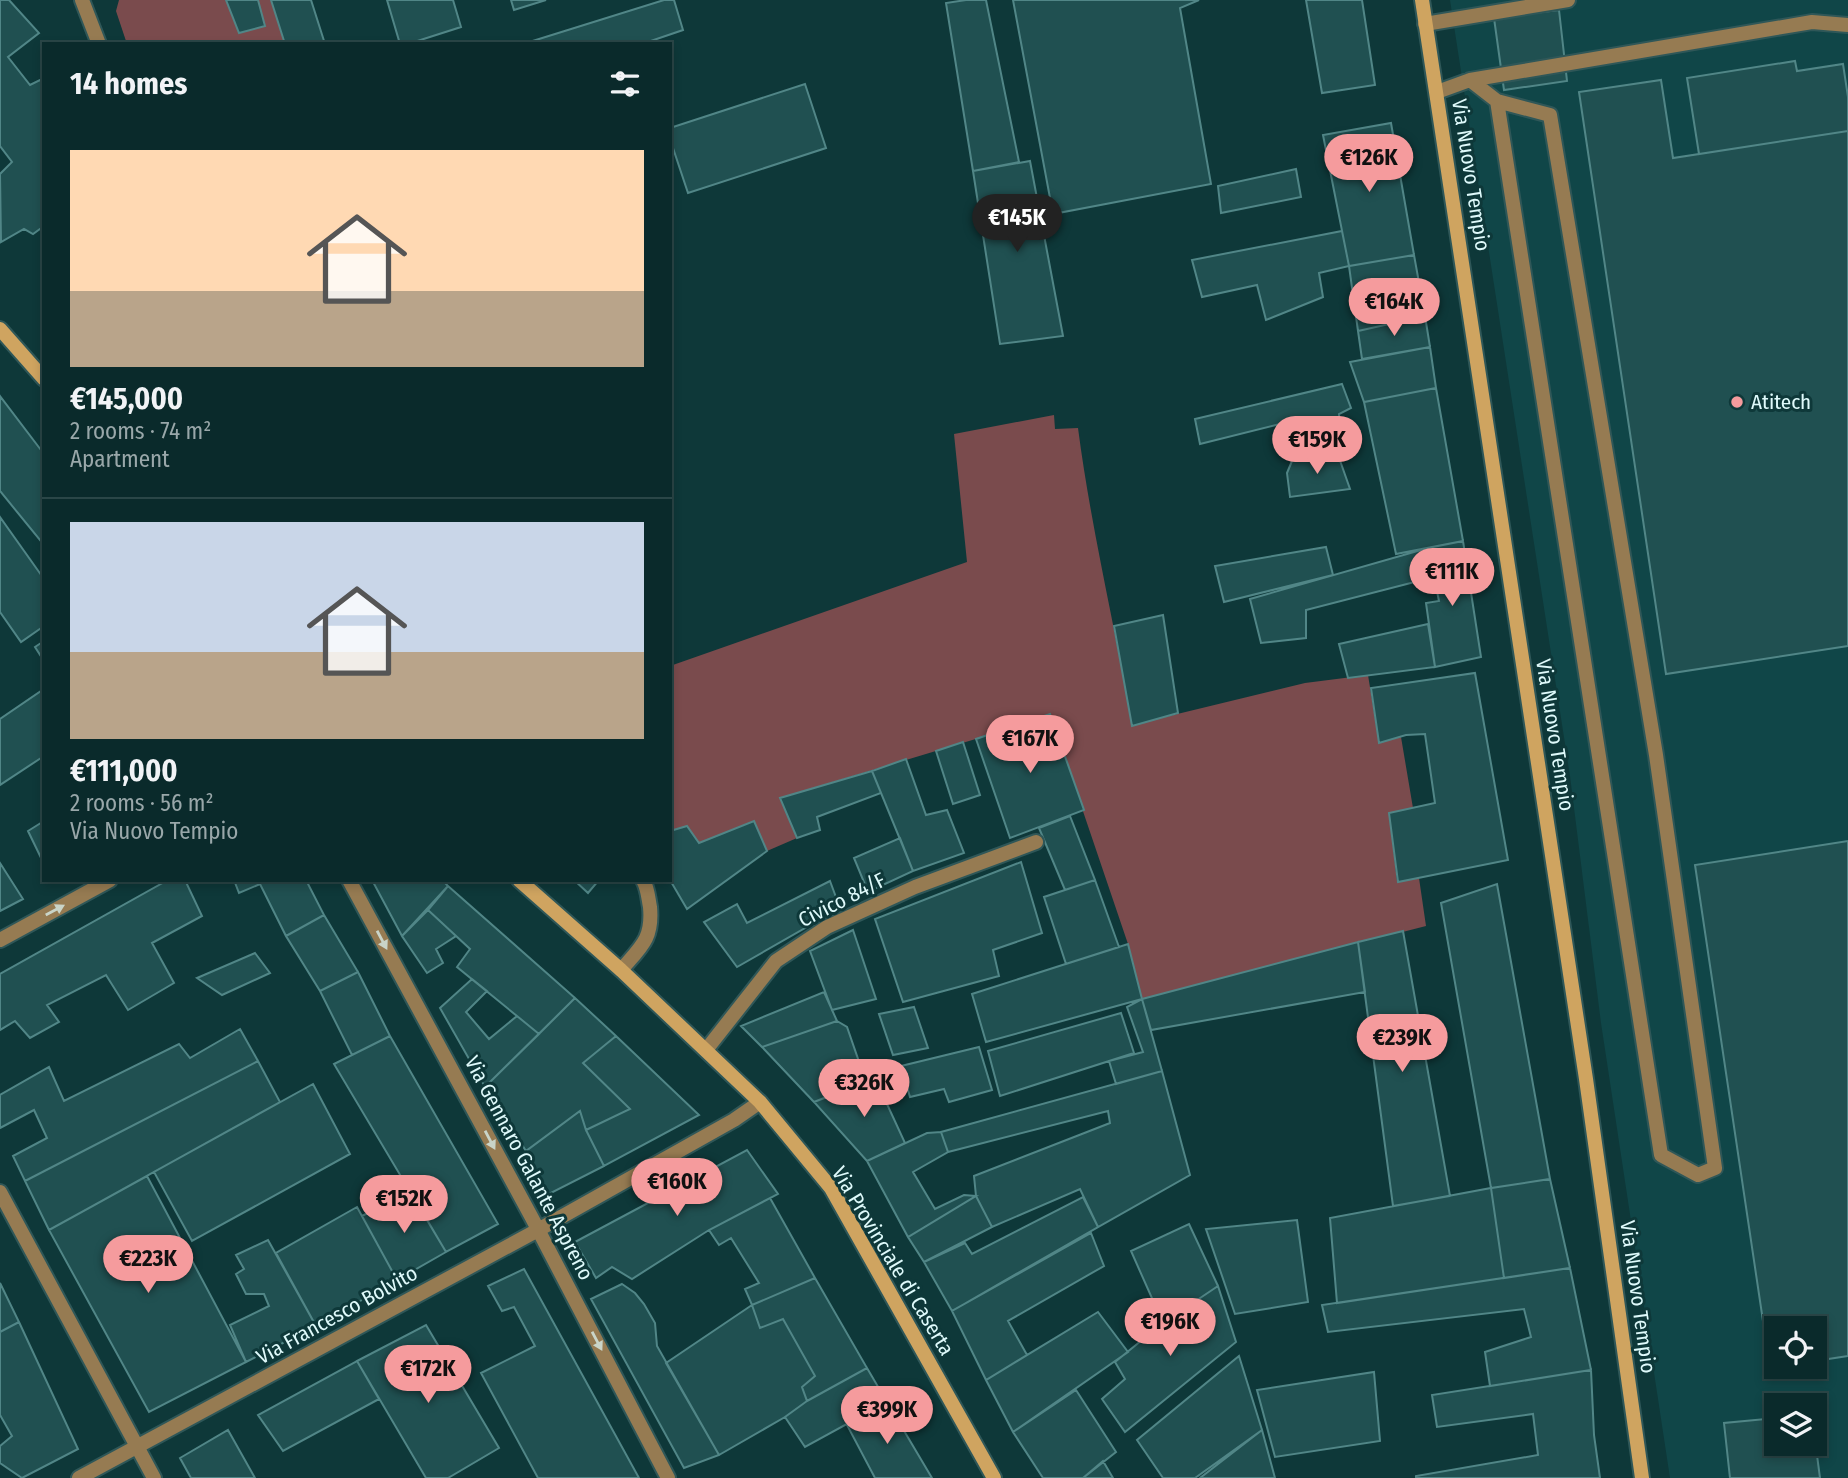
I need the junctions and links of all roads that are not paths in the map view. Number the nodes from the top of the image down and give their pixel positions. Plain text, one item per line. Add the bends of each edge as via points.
1 (82, 0) edge
2 (1422, 0) edge
3 (1478, 0) edge
4 (1568, 0) edge
5 (1479, 15) junction
6 (1425, 24) junction
7 (1848, 26) edge
8 (98, 42) edge
9 (1470, 80) junction
10 (1437, 92) junction
11 (1497, 101) junction
12 (0, 329) edge
13 (42, 377) edge
14 (1036, 842) dead end
15 (106, 882) edge
16 (350, 882) edge
17 (521, 882) edge
18 (644, 882) edge
19 (0, 940) edge
20 (621, 970) junction
21 (706, 1050) junction
22 (760, 1102) junction
23 (0, 1192) edge
24 (538, 1230) junction
25 (139, 1447) junction
26 (79, 1478) edge
27 (154, 1478) edge
28 (668, 1478) edge
29 (994, 1478) edge
30 (1642, 1478) edge

1 - 8 street
2 - 6 street, Via Nuovo Tempio
3 - 5 street
4 - 5 street
5 - 6 street
6 - 10 street, Via Nuovo Tempio
7 - 9 street via 1812,22
9 - 10 street
9 - 11 street
10 - 30 street, Via Nuovo Tempio
11 - 11 street via 1661,1155 1698,1175 1715,1168 1712,1141 1656,755 1550,115
12 - 13 street
14 - 21 street, Civico 84/F via 915,887 827,927 776,961
19 -> 15 street
16 -> 24 street, Via Gennaro Galante Aspreno
17 - 20 street, Via Provinciale di Caserta
18 - 20 street via 652,923 648,939
20 - 21 street, Via Provinciale di Caserta
21 - 22 street, Via Provinciale di Caserta
22 - 24 street, Via Francesco Bolvito
22 - 29 street, Via Provinciale di Caserta via 831,1188
23 - 25 street
24 - 25 street, Via Francesco Bolvito
24 -> 28 street, Via Gennaro Galante Aspreno
25 - 26 street, Via Francesco Bolvito
25 - 27 street

